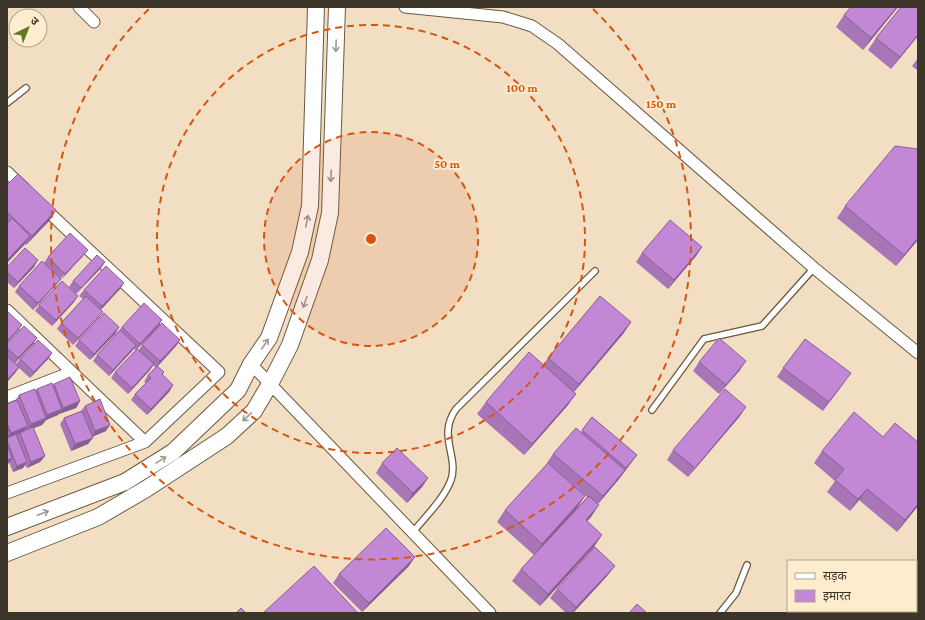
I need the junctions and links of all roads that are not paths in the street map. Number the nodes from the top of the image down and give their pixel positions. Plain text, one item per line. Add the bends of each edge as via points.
1 (79, 7) edge
2 (316, 7) edge
3 (337, 7) edge
4 (405, 7) edge
5 (94, 22) dead end
6 (26, 88) dead end
7 (7, 103) edge
8 (7, 172) edge
9 (814, 268) junction
10 (595, 271) dead end
11 (7, 310) edge
12 (918, 353) edge
13 (251, 364) junction
14 (72, 372) junction
15 (270, 384) junction
16 (7, 397) edge
17 (652, 410) dead end
18 (145, 442) junction
19 (7, 493) edge
20 (7, 527) edge
21 (413, 532) junction
22 (7, 553) edge
23 (747, 565) dead end
24 (490, 613) edge
25 (720, 613) edge

1 - 5 street
13 -> 2 street via 269,338 300,252 310,206
3 -> 15 street via 330,213 320,260 290,345
4 - 9 street via 503,17 532,26 558,44
6 - 7 lane
8 - 18 street via 220,372
9 - 12 street
9 - 17 lane via 762,326 704,339
10 - 21 lane via 456,409 447,428 452,479 446,492
11 - 14 street
13 - 15 street
20 -> 13 street via 125,482 173,452 238,390
14 - 16 street
14 - 18 street
15 - 21 street
15 -> 22 street via 254,411 227,436 146,489 98,517
18 - 19 street
21 - 24 street
23 - 25 lane via 736,593

